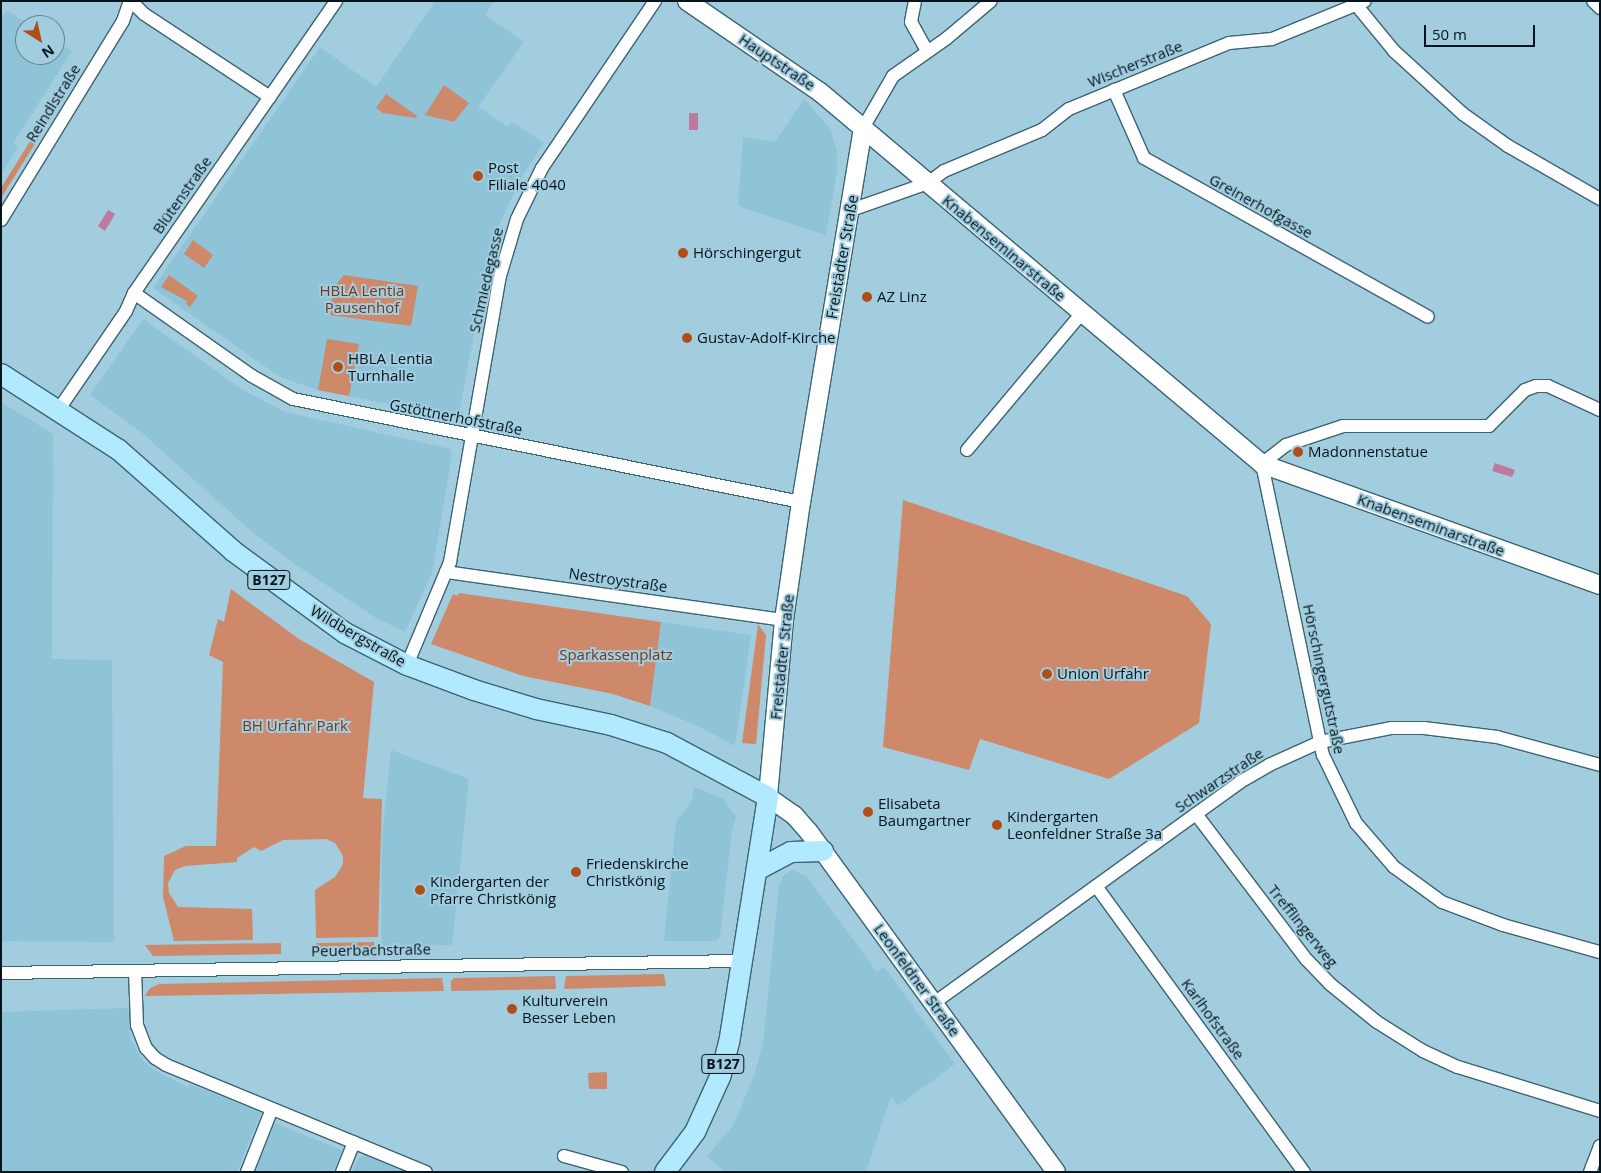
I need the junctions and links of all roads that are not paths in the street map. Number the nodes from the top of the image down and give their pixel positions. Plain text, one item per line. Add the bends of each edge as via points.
1 (131, 1) edge
2 (336, 1) edge
3 (655, 1) edge
4 (688, 1) edge
5 (916, 1) edge
6 (990, 1) edge
7 (1593, 1) edge
8 (1358, 3) edge
9 (1600, 8) edge
10 (927, 52) junction
11 (1114, 90) junction
12 (270, 97) junction
13 (863, 128) junction
14 (928, 183) junction
15 (1600, 199) edge
16 (851, 210) junction
17 (1, 220) edge
18 (134, 293) junction
19 (1081, 314) junction
20 (1428, 316) dead end
21 (1, 374) edge
22 (59, 409) junction
23 (1600, 410) edge
24 (469, 436) junction
25 (967, 450) dead end
26 (1262, 464) junction
27 (801, 502) junction
28 (446, 572) junction
29 (1600, 585) edge
30 (784, 620) junction
31 (407, 665) junction
32 (1320, 742) junction
33 (1600, 765) edge
34 (768, 797) junction
35 (1196, 814) junction
36 (823, 851) junction
37 (757, 870) junction
38 (1096, 886) junction
39 (1600, 952) edge
40 (742, 961) junction
41 (134, 970) junction
42 (1, 973) edge
43 (934, 1003) junction
44 (272, 1109) junction
45 (1600, 1111) edge
46 (354, 1142) junction
47 (1600, 1146) edge
48 (564, 1156) dead end
49 (247, 1172) edge
50 (342, 1172) edge
51 (426, 1172) edge
52 (622, 1172) edge
53 (665, 1172) edge
54 (1056, 1172) edge
55 (1304, 1172) edge
56 (1590, 1172) edge

1 - 12 street via 144,14
1 - 17 street, Reindlstraße via 123,21
2 - 12 street, Blütenstraße
3 - 24 street, Schmiedegasse via 542,168 517,219 500,276
4 - 13 street, Hauptstraße via 820,92
5 - 10 street via 911,14 914,31
6 - 10 street
7 - 9 street
8 - 11 street, Wischerstraße via 1272,39 1235,41
8 - 15 street via 1397,54 1463,114 1508,146
10 - 13 street via 893,76
11 - 14 street, Wischerstraße via 1069,109 1042,130 944,171
11 - 20 street, Greinerhofgasse via 1144,158
12 - 18 street, Blütenstraße
13 - 14 street, Knabenseminarstraße
13 - 16 street, Freistädter Straße
14 - 16 street
14 - 19 street, Knabenseminarstraße
16 - 27 street, Freistädter Straße
18 - 22 street, Blütenstraße via 126,311
18 - 24 street, Gstöttnerhofstraße via 252,376 292,399
19 - 25 street
19 - 26 street, Knabenseminarstraße
21 - 22 main road, Wildbergstraße / B127
22 - 31 main road, Wildbergstraße / B127 via 119,450 233,551 289,595 345,633
23 - 26 street via 1548,386 1536,386 1525,390 1489,426 1343,426 1286,445
24 - 27 street, Gstöttnerhofstraße
24 - 28 street, Schmiedegasse
26 - 29 street, Knabenseminarstraße
26 - 32 street, Hörschingergutstraße
27 - 30 street, Freistädter Straße
28 - 30 street, Nestroystraße
28 - 31 street
30 - 34 street, Freistädter Straße
31 - 34 main road, Wildbergstraße / B127 via 505,700 640,733 692,755
32 - 33 street, Schwarzstraße via 1391,728 1424,728 1497,737
32 - 35 street, Schwarzstraße via 1269,765
32 - 39 street, Hörschingergutstraße via 1327,767 1356,823 1375,848 1414,883 1442,902 1469,914
34 - 36 street, Leonfeldner Straße via 794,814
34 - 37 main road, Freistädter Straße / B127
35 - 38 street, Schwarzstraße
35 - 45 street, Trefflingerweg via 1307,960 1377,1022 1424,1051 1458,1067
36 - 37 main road via 791,852
36 - 43 street, Leonfeldner Straße
37 - 40 main road, Freistädter Straße / B127
38 - 43 street, Schwarzstraße
38 - 55 street, Karlhofstraße
40 - 41 street, Peuerbachstraße
40 - 53 main road, Freistädter Straße / B127 via 720,1077 695,1132
41 - 42 street, Peuerbachstraße
41 - 44 street via 137,1025 146,1048 155,1058
43 - 54 street, Leonfeldner Straße
44 - 46 street
44 - 49 street
46 - 50 street
46 - 51 street
47 - 56 street
48 - 52 street

